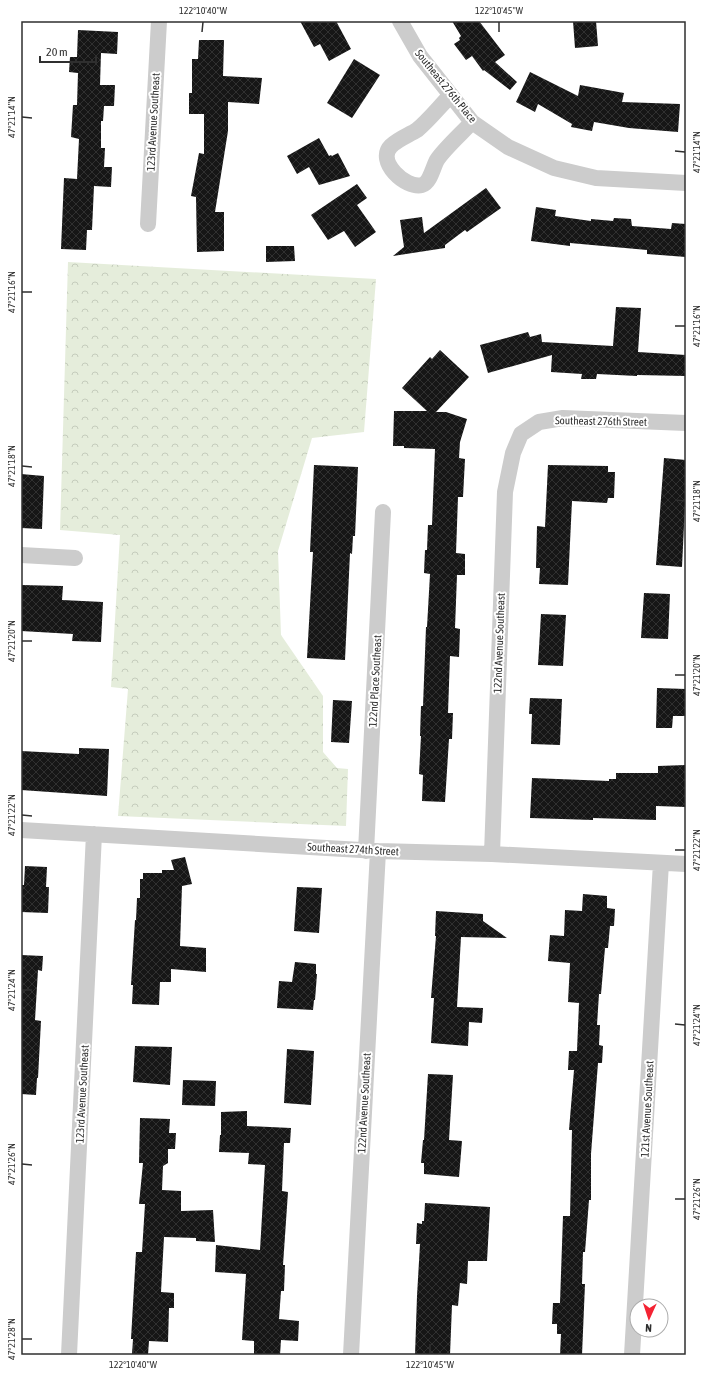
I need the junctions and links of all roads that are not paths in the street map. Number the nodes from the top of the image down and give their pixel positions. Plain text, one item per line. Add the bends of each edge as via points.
1 (159, 21) edge
2 (400, 21) edge
3 (451, 95) junction
4 (472, 122) junction
5 (686, 183) edge
6 (148, 224) dead end
7 (686, 423) edge
8 (521, 434) joint
9 (383, 512) dead end
10 (21, 555) edge
11 (75, 558) dead end
12 (21, 830) edge
13 (94, 834) junction
14 (372, 851) junction
15 (492, 854) junction
16 (661, 863) junction
17 (686, 864) edge
18 (69, 1355) edge
19 (350, 1355) edge
20 (632, 1355) edge

1 - 6 street, 123rd Avenue Southeast
2 - 3 street, Southeast 276th Place via 420,56
3 - 4 street, Southeast 276th Place
3 - 4 street via 417,129 390,146 387,160 390,166 405,182 422,185 438,158
4 - 5 street, Southeast 276th Place via 508,147 554,168 596,178
7 - 8 street, Southeast 276th Street via 563,418 538,422
8 - 15 street, 122nd Avenue Southeast via 512,453 505,492
9 - 14 street, 122nd Place Southeast
10 - 11 street
12 - 13 street, Southeast 274th Street
13 - 14 street, Southeast 274th Street
13 - 18 street, 123rd Avenue Southeast
14 - 15 street, Southeast 274th Street
14 - 19 street, 122nd Avenue Southeast
15 - 16 street, Southeast 274th Street
16 - 17 street, Southeast 274th Street
16 - 20 street, 121st Avenue Southeast

